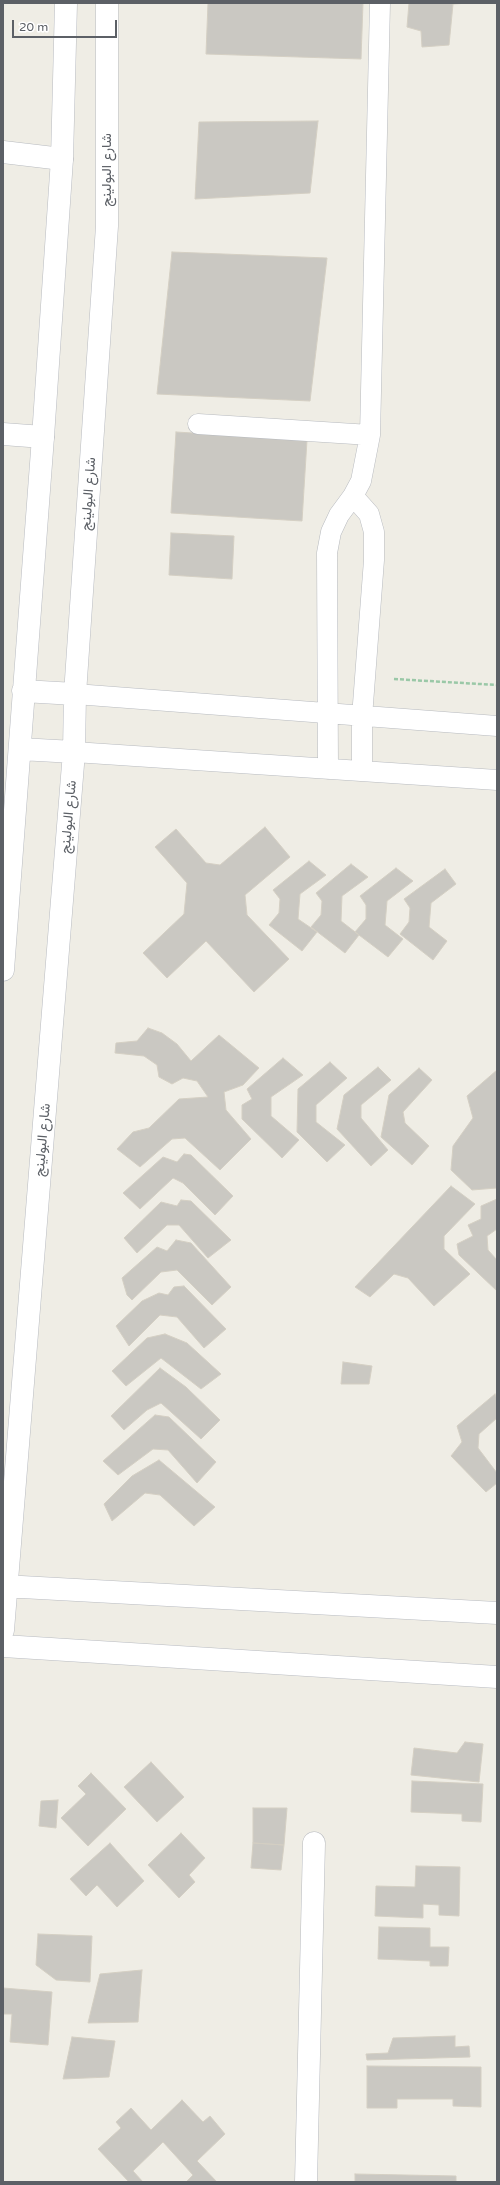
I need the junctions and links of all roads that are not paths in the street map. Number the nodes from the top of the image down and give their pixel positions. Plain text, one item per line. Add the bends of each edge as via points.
1 (66, 3) edge
2 (107, 3) edge
3 (380, 3) edge
4 (3, 152) edge
5 (62, 158) junction
6 (198, 424) dead end
7 (3, 434) edge
8 (370, 435) junction
9 (43, 437) junction
10 (354, 496) junction
11 (23, 691) junction
12 (76, 694) junction
13 (329, 714) junction
14 (362, 717) junction
15 (497, 726) edge
16 (20, 749) junction
17 (74, 752) junction
18 (328, 769) junction
19 (362, 771) junction
20 (497, 780) edge
21 (7, 867) edge
22 (3, 970) edge
23 (5, 1586) edge
24 (497, 1613) edge
25 (3, 1630) edge
26 (3, 1646) edge
27 (497, 1677) edge
28 (314, 1843) dead end
29 (306, 2182) edge

1 - 5 street
2 - 12 street, شارع البولينج via 107,226
3 - 8 lane
4 - 5 street
5 - 9 street
6 - 8 lane
7 - 9 street
8 - 10 lane via 361,481
9 - 11 street
10 - 13 lane via 338,515 327,553
10 - 14 lane via 369,514 374,532
11 - 12 street
11 - 16 street
12 - 13 lane
12 - 17 street, شارع البولينج
13 - 14 lane
13 - 18 lane
14 - 15 lane
14 - 19 lane
16 - 17 street
16 - 21 street
17 - 18 lane
17 - 23 street, شارع البولينج
18 - 19 lane
19 - 20 lane
21 - 22 street
23 - 24 street
23 - 25 street, شارع البولينج
26 - 27 street
28 - 29 street

